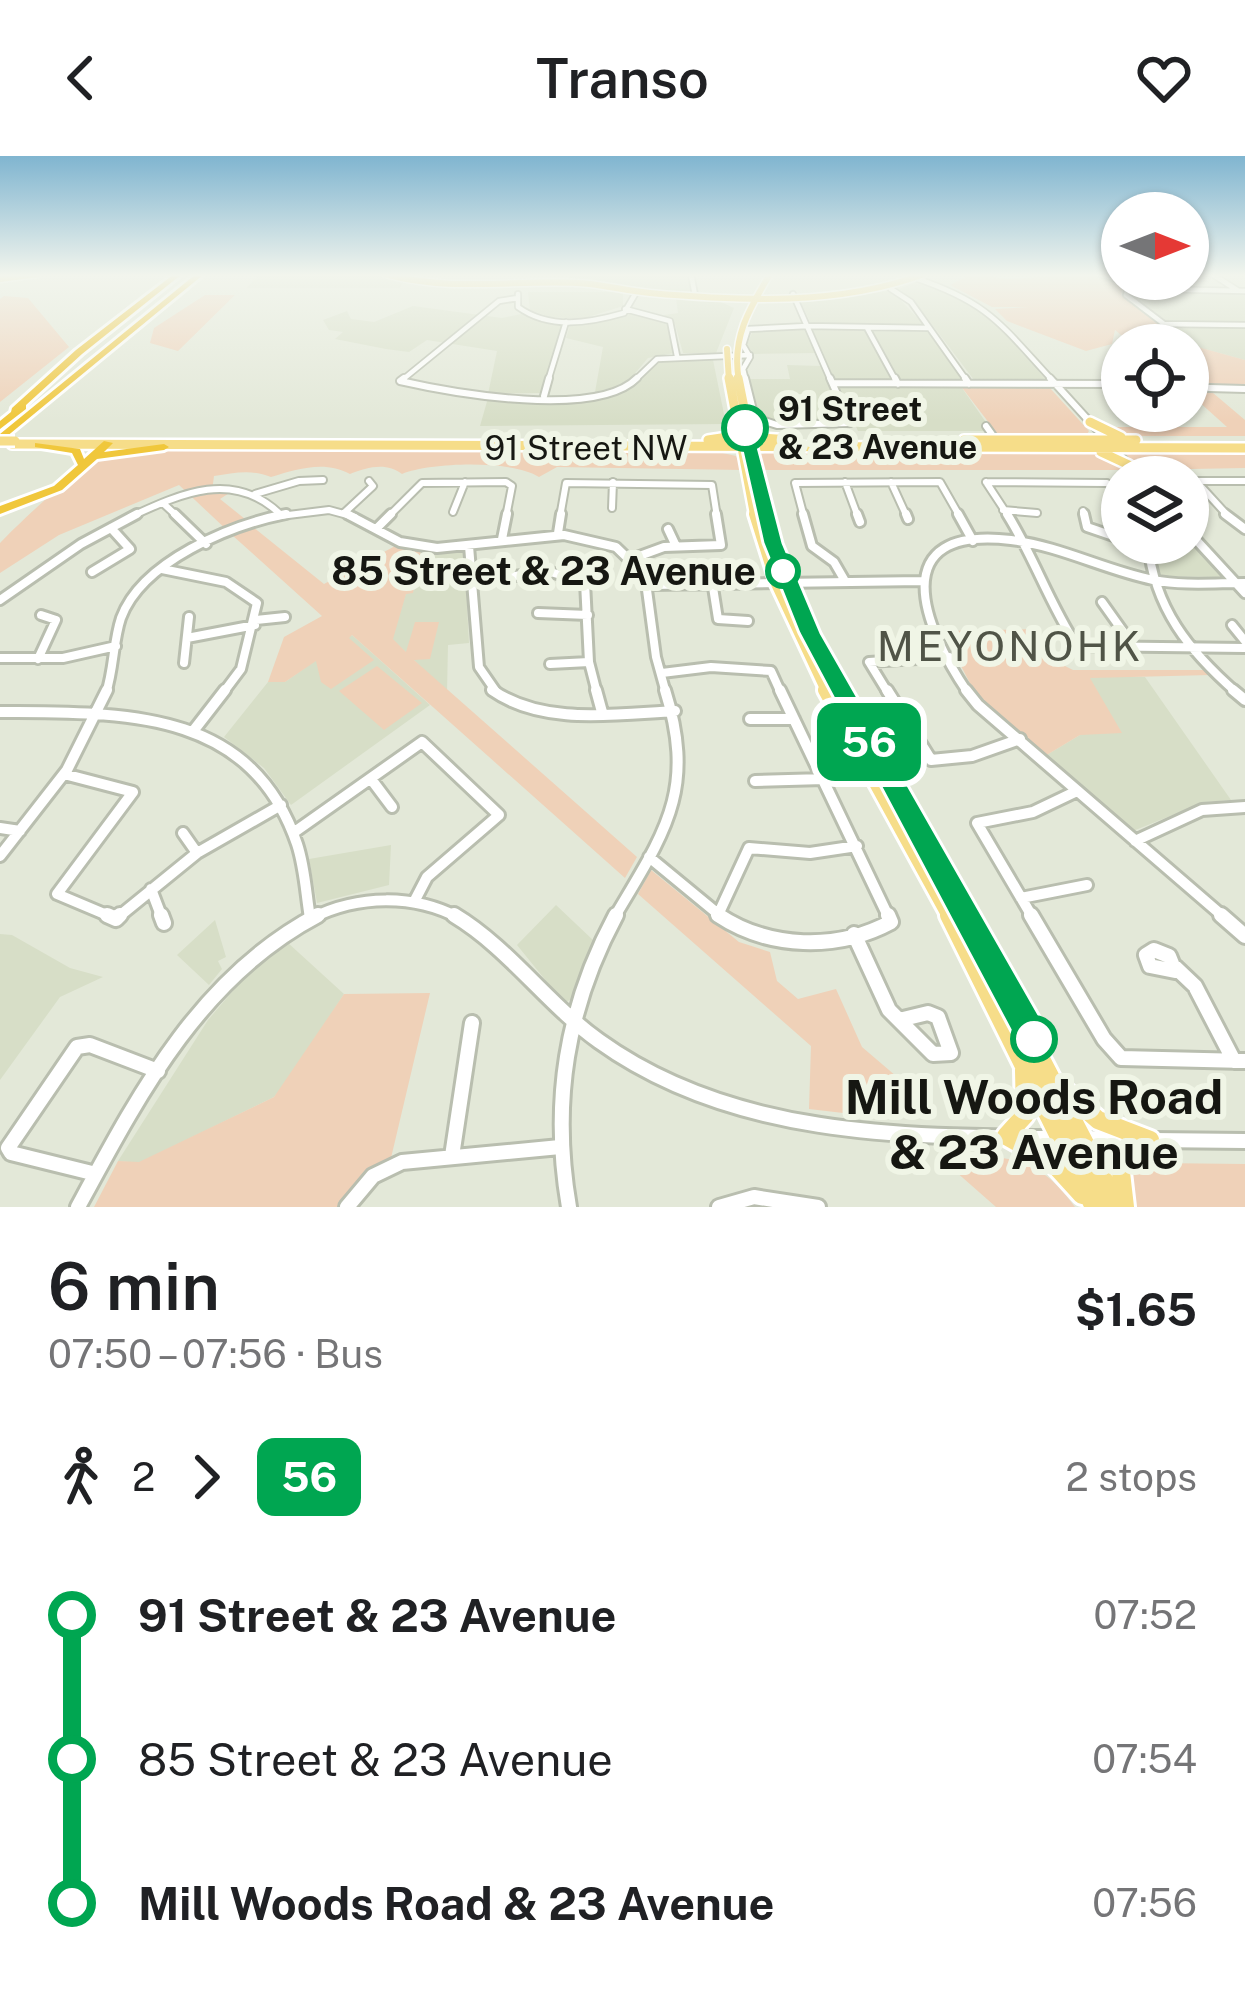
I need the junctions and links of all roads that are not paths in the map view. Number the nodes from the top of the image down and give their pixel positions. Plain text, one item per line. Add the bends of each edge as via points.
1 (117, 323) edge
2 (123, 323) edge
3 (142, 323) edge
4 (471, 323) edge
5 (566, 323) edge
6 (670, 323) edge
7 (736, 323) edge
8 (742, 323) edge
9 (805, 323) edge
10 (925, 323) edge
11 (1000, 323) edge
12 (1163, 323) edge
13 (1245, 325) edge
14 (808, 328) junction
15 (866, 328) junction
16 (929, 328) junction
17 (677, 356) junction
18 (730, 356) junction
19 (750, 356) junction
20 (833, 383) junction
21 (898, 383) junction
22 (969, 384) junction
23 (1055, 384) junction
24 (1101, 384) edge
25 (1209, 388) dead end
26 (1245, 389) edge
27 (544, 396) junction
28 (733, 409) junction
29 (0, 421) edge
30 (1090, 422) junction
31 (741, 426) junction
32 (985, 426) dead end
33 (790, 440) junction
34 (824, 440) junction
35 (1141, 440) junction
36 (1170, 440) junction
37 (995, 441) junction
38 (4, 442) edge
39 (708, 444) junction
40 (1074, 444) junction
41 (1110, 444) junction
42 (1245, 444) edge
43 (102, 445) junction
44 (39, 446) junction
45 (745, 446) junction
46 (164, 447) junction
47 (667, 448) junction
48 (918, 448) junction
49 (1033, 448) junction
50 (1048, 448) junction
51 (1110, 456) edge
52 (1121, 456) edge
53 (81, 465) junction
54 (323, 480) dead end
55 (369, 481) dead end
56 (465, 482) junction
57 (613, 482) junction
58 (662, 482) junction
59 (845, 482) junction
60 (891, 482) junction
61 (1244, 482) edge
62 (1101, 484) edge
63 (255, 494) junction
64 (663, 499) dead end
65 (165, 505) junction
66 (0, 506) edge
67 (612, 508) dead end
68 (1003, 510) junction
69 (453, 512) dead end
70 (1083, 512) dead end
71 (344, 513) junction
72 (1037, 513) dead end
73 (280, 515) junction
74 (908, 519) dead end
75 (860, 522) dead end
76 (111, 528) junction
77 (376, 529) junction
78 (668, 529) dead end
79 (1245, 529) edge
80 (1101, 532) edge
81 (558, 533) junction
82 (502, 538) junction
83 (974, 541) junction
84 (1024, 543) junction
85 (206, 544) junction
86 (469, 546) junction
87 (676, 547) junction
88 (1209, 554) edge
89 (634, 558) junction
90 (1148, 564) edge
91 (237, 567) dead end
92 (162, 569) junction
93 (92, 572) dead end
94 (223, 580) junction
95 (1150, 580) junction
96 (712, 581) junction
97 (781, 581) junction
98 (845, 581) junction
99 (922, 581) junction
100 (476, 582) junction
101 (652, 584) junction
102 (1242, 586) edge
103 (0, 600) edge
104 (1102, 602) dead end
105 (538, 613) dead end
106 (588, 615) junction
107 (41, 616) dead end
108 (189, 617) dead end
109 (285, 617) dead end
110 (748, 621) dead end
111 (256, 622) junction
112 (1232, 625) dead end
113 (187, 638) junction
114 (1245, 644) edge
115 (116, 646) junction
116 (1134, 647) junction
117 (1191, 647) junction
118 (949, 657) junction
119 (0, 658) edge
120 (38, 659) junction
121 (589, 662) junction
122 (184, 663) dead end
123 (550, 664) dead end
124 (662, 673) junction
125 (1245, 700) edge
126 (912, 706) dead end
127 (899, 710) junction
128 (0, 712) edge
129 (602, 712) junction
130 (675, 712) junction
131 (97, 713) junction
132 (750, 719) dead end
133 (794, 719) junction
134 (194, 730) junction
135 (1020, 740) junction
136 (64, 774) junction
137 (371, 779) junction
138 (824, 779) junction
139 (755, 781) dead end
140 (1077, 791) junction
141 (281, 805) junction
142 (392, 807) dead end
143 (1245, 807) edge
144 (0, 828) edge
145 (20, 831) junction
146 (183, 833) dead end
147 (293, 833) junction
148 (1135, 841) junction
149 (857, 846) junction
150 (197, 853) junction
151 (0, 856) edge
152 (649, 856) junction
153 (1088, 885) dead end
154 (151, 889) junction
155 (1022, 898) junction
156 (414, 902) junction
157 (718, 915) junction
158 (310, 918) junction
159 (164, 922) dead end
160 (854, 934) junction
161 (1245, 936) edge
162 (1175, 968) dead end
163 (988, 991) junction
164 (572, 1021) junction
165 (896, 1021) dead end
166 (472, 1022) dead end
167 (1029, 1051) junction
168 (1240, 1061) edge
169 (158, 1072) junction
170 (1006, 1136) junction
171 (1073, 1138) junction
172 (1150, 1140) junction
173 (1245, 1141) edge
174 (560, 1148) junction
175 (452, 1156) junction
176 (96, 1174) junction
177 (347, 1206) edge
178 (78, 1207) edge
179 (569, 1207) edge
180 (719, 1207) edge
181 (818, 1207) edge
182 (1092, 1207) edge
183 (1107, 1207) edge
184 (1121, 1207) edge

1 - 29 highway
2 - 29 highway
3 - 38 highway
4 - 27 street via 400,380
5 - 27 street
6 - 17 street
7 - 18 main road
8 - 18 main road
9 - 14 street
10 - 16 street
11 - 23 street
12 - 13 street
14 - 15 street
14 - 19 street via 749,328 743,343
14 - 20 street
15 - 16 street
15 - 21 street
16 - 22 street
17 - 18 street
17 - 27 street via 650,362 614,393
18 - 19 street
18 - 28 main road
18 - 31 main road
19 - 20 street via 746,386 753,416 764,423 850,423
20 - 21 street
21 - 22 street
22 - 23 street
23 - 24 street
23 - 30 street
25 - 26 street
28 - 31 main road
28 - 45 main road
30 - 35 main road
30 - 40 main road via 1095,435
30 - 41 street
31 - 33 main road via 761,438
31 - 39 main road
31 - 45 main road
32 - 37 street
33 - 34 main road, 91 Street NW
33 - 45 main road, 91 Street NW
34 - 37 main road, 91 Street NW
34 - 45 main road
35 - 36 main road, 91 Street NW
35 - 41 main road, 91 Street NW
36 - 41 main road
36 - 42 main road, 91 Street NW
37 - 40 main road, 91 Street NW
37 - 48 main road
37 - 49 main road
38 - 43 main road, 91 Street NW
38 - 44 main road, 91 Street NW
39 - 43 main road, 91 Street NW
39 - 45 main road, 91 Street NW
39 - 45 main road via 734,453
39 - 47 main road, 91 Street NW
40 - 41 main road, 91 Street NW
40 - 50 main road, 91 Street NW
40 - 51 main road
41 - 42 main road, 91 Street NW
41 - 50 main road
41 - 52 street
43 - 44 main road, 91 Street NW
43 - 46 main road, 91 Street NW
43 - 53 highway
44 - 53 highway via 76,451
45 - 47 main road
45 - 48 main road, 91 Street NW
45 - 97 main road
45 - 97 main road
46 - 47 main road, 91 Street NW
46 - 53 highway via 111,452
48 - 49 main road, 91 Street NW
49 - 50 main road, 91 Street NW
53 - 66 highway via 58,488
54 - 63 street
55 - 71 street via 374,485
56 - 69 street
56 - 77 street via 422,483
56 - 82 street via 510,483
57 - 58 street
57 - 67 street
57 - 81 street via 565,483
58 - 64 street
58 - 87 street via 710,483 721,545
59 - 60 street
59 - 75 street
59 - 98 street via 795,483 814,556 828,558
60 - 74 street
60 - 83 street via 940,482
61 - 79 street via 1196,481
62 - 68 street via 986,482
63 - 65 street via 218,489
63 - 73 street
65 - 76 street
65 - 85 street
68 - 72 street
68 - 84 street
70 - 80 street via 1087,527
71 - 73 street
71 - 77 street
73 - 85 street
76 - 93 street via 130,549
76 - 103 street
77 - 86 street via 412,546
78 - 87 street
81 - 82 street
81 - 89 street via 599,540
82 - 86 street
83 - 84 street
83 - 99 street via 946,549
84 - 95 street
84 - 116 street via 1047,601 1077,646
85 - 92 street
86 - 100 street
87 - 89 street
88 - 102 street
89 - 101 street
90 - 95 street
91 - 94 street
92 - 94 street
92 - 115 street via 127,607
94 - 111 street via 257,604
95 - 102 street
95 - 117 street
96 - 97 street
96 - 101 street
96 - 110 street via 718,619
97 - 98 street
97 - 163 main road via 821,682
97 - 167 main road
98 - 99 street
99 - 118 street
100 - 106 street via 542,571 574,576 589,590
100 - 129 street via 480,670 488,686 535,711
101 - 124 street
104 - 116 street
105 - 106 street
106 - 121 street
107 - 120 street via 56,620
108 - 113 street
109 - 111 street
111 - 113 street
111 - 134 street via 238,675
112 - 114 street
113 - 122 street
114 - 117 street
115 - 120 street
115 - 131 street
116 - 117 street
117 - 125 street
118 - 127 street via 870,660
118 - 135 street via 966,692
119 - 120 street
121 - 123 street
121 - 129 street
124 - 130 street
124 - 133 street via 768,669
126 - 127 street
127 - 135 street via 931,760
128 - 131 street
129 - 130 street
130 - 152 street via 679,782
131 - 134 street
131 - 136 street
132 - 133 street
133 - 138 street
134 - 141 street via 258,770
135 - 140 street
136 - 145 street
136 - 154 street via 134,791 58,894 116,919
137 - 142 street
137 - 147 street
137 - 156 street via 422,742 499,815 424,880
138 - 139 street
138 - 149 street
140 - 148 street
140 - 155 street via 977,827
141 - 147 street
141 - 150 street
143 - 148 street via 1202,810
144 - 145 street
145 - 151 street
146 - 150 street
147 - 158 street
148 - 161 street
149 - 157 street via 747,849
149 - 160 street via 890,922
150 - 154 street
152 - 157 street
152 - 164 street via 594,958
153 - 155 street
154 - 159 street
155 - 168 street via 1121,1058
156 - 158 street via 367,901
156 - 164 street via 470,926
157 - 160 street via 784,945
158 - 169 street via 232,974
160 - 165 street
162 - 168 street via 1195,986
163 - 167 main road
163 - 171 main road
164 - 170 street via 660,1078 743,1110 810,1125
164 - 174 street
166 - 175 street
167 - 170 main road via 1026,1112
167 - 171 main road
167 - 172 main road via 1083,1109
169 - 176 street
169 - 176 street via 90,1045 73,1050 8,1148
170 - 171 street
170 - 182 main road via 1059,1167
171 - 172 street
171 - 182 main road
171 - 183 main road
171 - 184 main road
172 - 173 street
172 - 184 main road via 1120,1165
174 - 175 street
174 - 179 street
175 - 177 street via 390,1166
176 - 178 street
180 - 181 street via 754,1197

